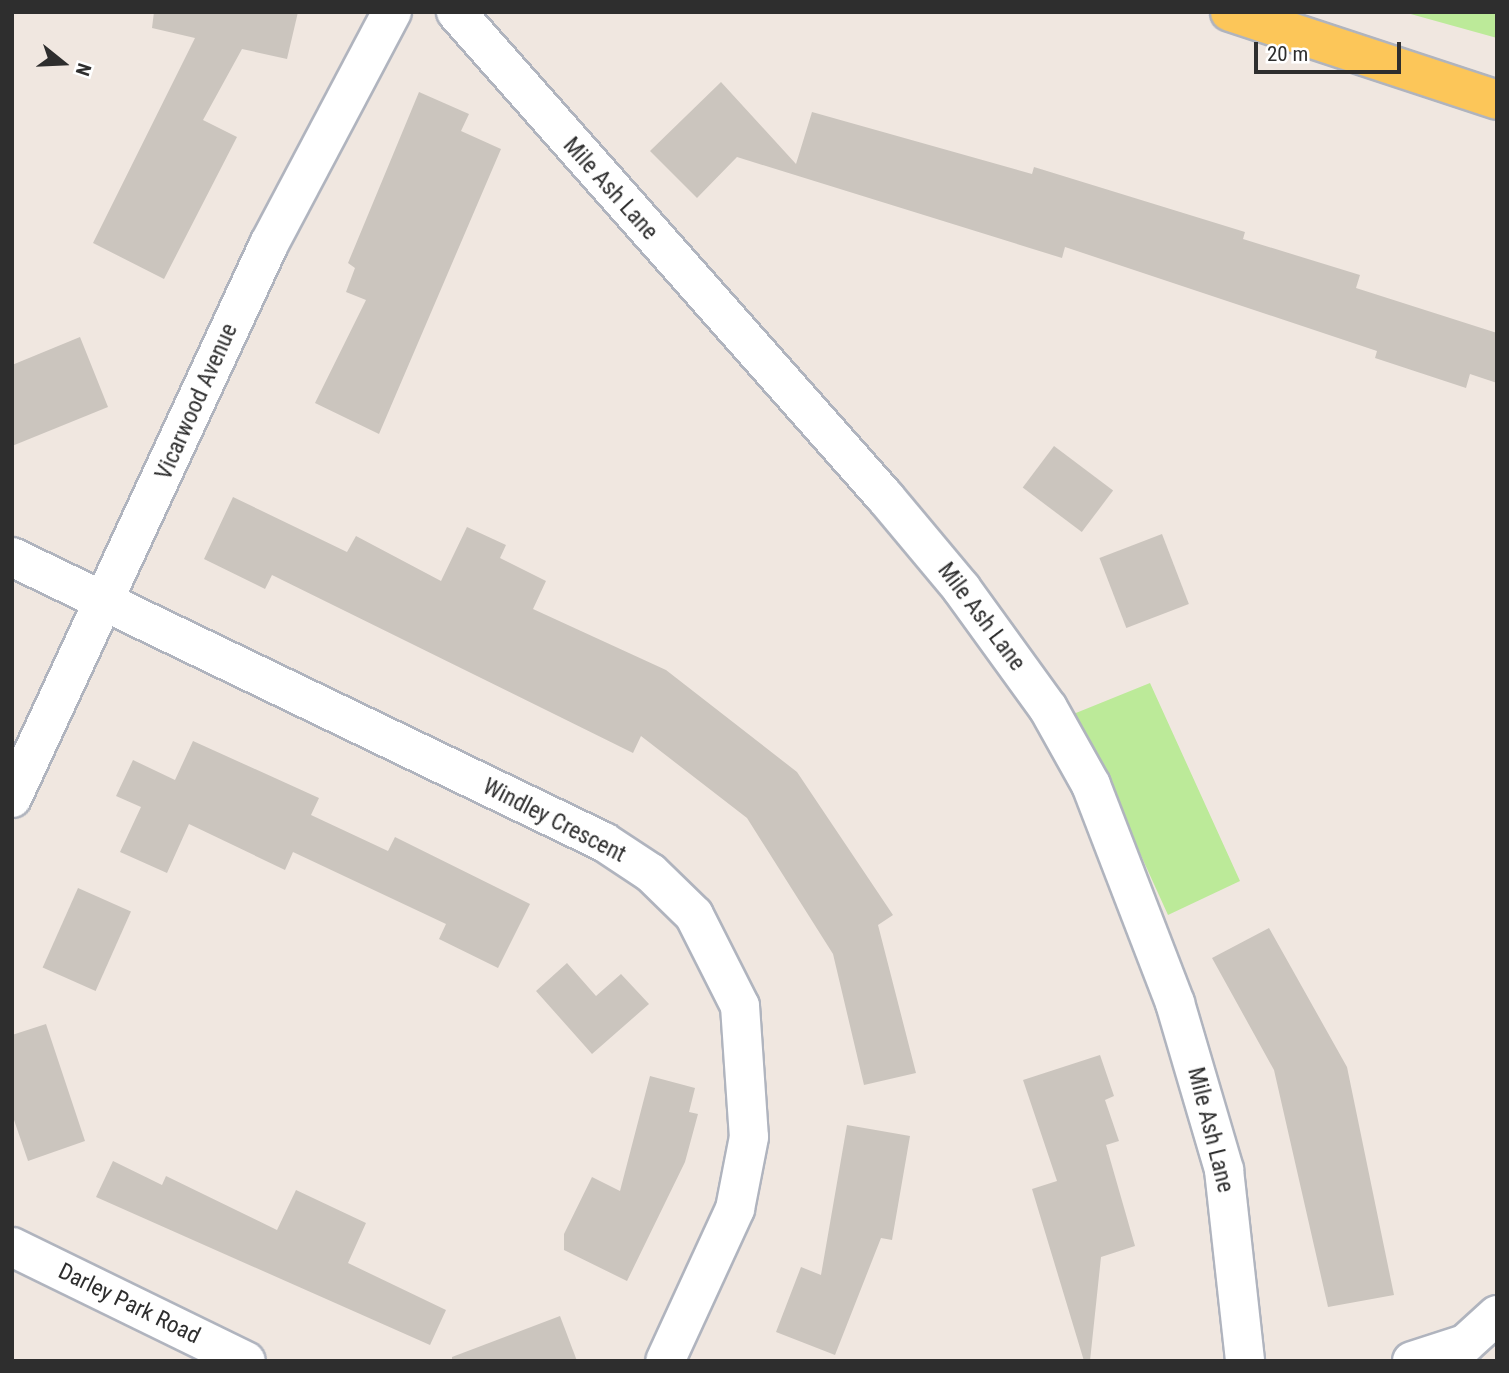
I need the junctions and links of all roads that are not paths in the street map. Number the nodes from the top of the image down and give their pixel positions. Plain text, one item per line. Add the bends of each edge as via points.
1 (392, 12) edge
2 (456, 12) edge
3 (1230, 12) edge
4 (1497, 100) edge
5 (12, 557) edge
6 (106, 604) junction
7 (12, 798) edge
8 (12, 1247) edge
9 (1497, 1315) edge
10 (246, 1361) edge
11 (665, 1361) edge
12 (1245, 1361) edge
13 (1412, 1361) edge

1 - 6 street, Vicarwood Avenue via 269,244
2 - 12 street, Mile Ash Lane via 902,517 1048,708 1091,785 1175,1003 1224,1170
3 - 4 main road
5 - 6 street, Windley Crescent
6 - 7 street, Vicarwood Avenue
6 - 11 street, Windley Crescent via 604,842 651,873 694,915 740,1006 749,1137 734,1209
8 - 10 street, Darley Park Road
9 - 13 street via 1465,1344

